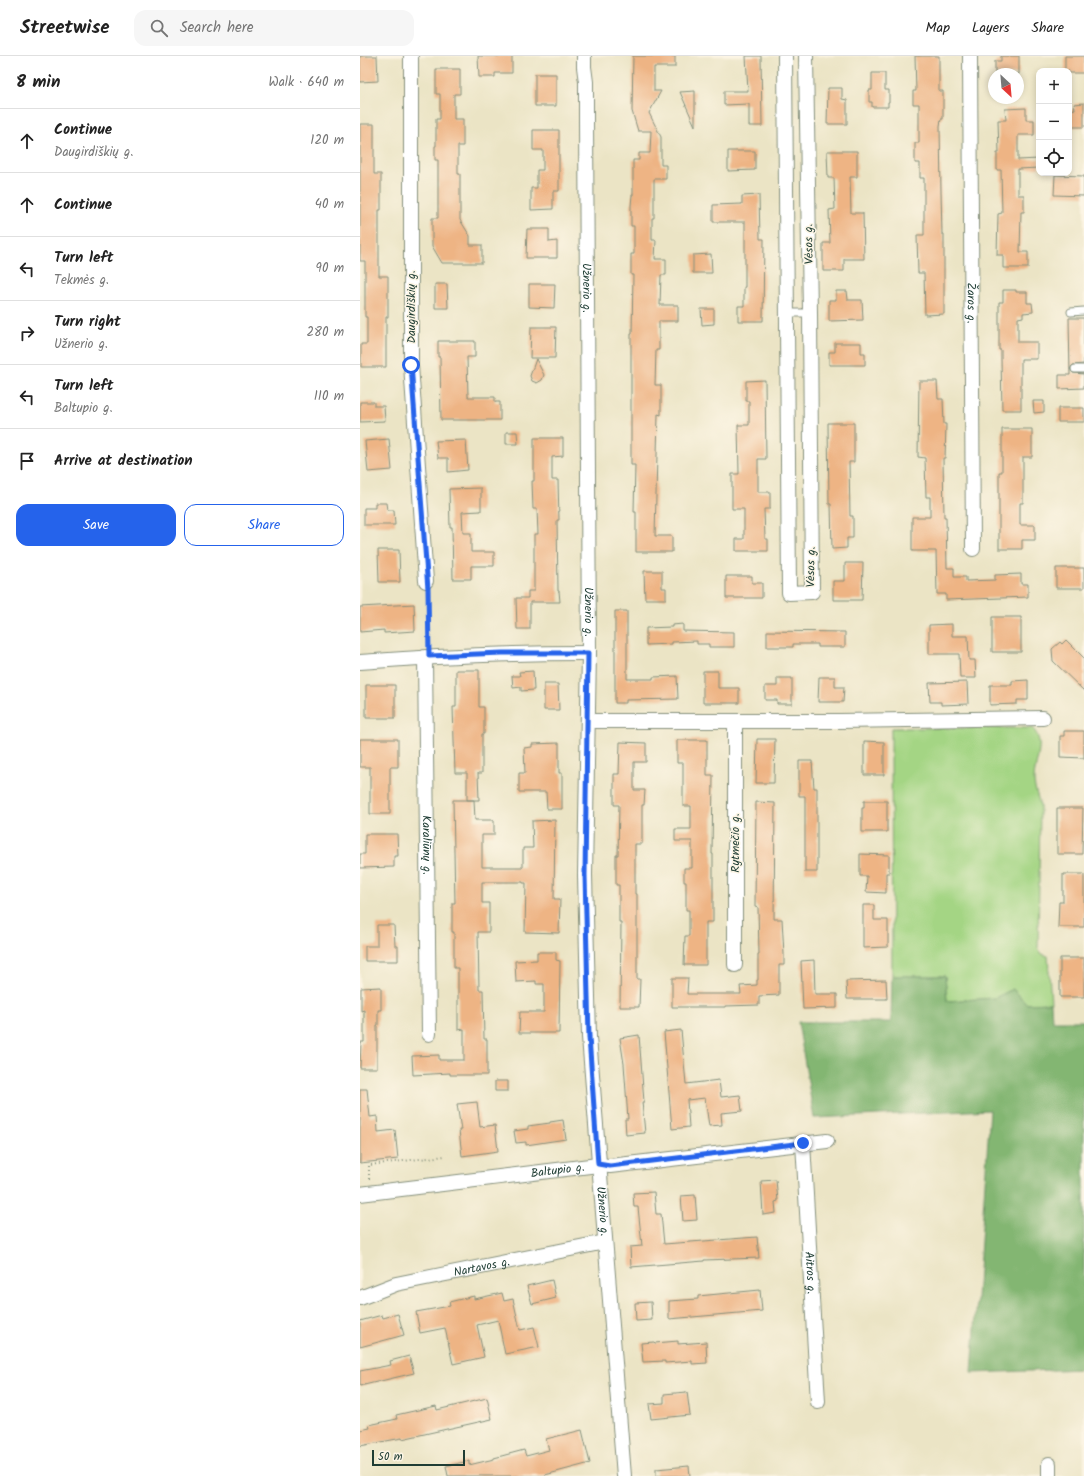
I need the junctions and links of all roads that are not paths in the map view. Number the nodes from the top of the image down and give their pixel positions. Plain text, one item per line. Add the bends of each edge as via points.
1 (411, 56) edge
2 (584, 56) edge
3 (595, 56) edge
4 (785, 56) edge
5 (806, 56) edge
6 (970, 56) edge
7 (586, 82) junction
8 (1071, 312) dead end
9 (1084, 312) edge
10 (787, 313) junction
11 (810, 313) junction
12 (1076, 369) dead end
13 (1084, 369) edge
14 (973, 549) dead end
15 (426, 581) road end
16 (588, 653) junction
17 (427, 656) junction
18 (360, 662) edge
19 (1043, 718) dead end
20 (588, 721) junction
21 (735, 721) junction
22 (735, 966) dead end
23 (429, 1034) dead end
24 (827, 1141) dead end
25 (803, 1143) junction
26 (598, 1164) junction
27 (365, 1194) edge
28 (605, 1242) junction
29 (360, 1298) edge
30 (818, 1402) dead end
31 (624, 1476) edge

1 - 15 street, Daugirdiškių g. via 411,365
2 - 7 street, Užnerio g.
3 - 7 street, Užnerio g.
4 - 10 street, Vėsos g.
5 - 11 street, Vėsos g.
6 - 14 street, Žaros g.
7 - 16 street, Užnerio g.
8 - 9 lane
10 - 11 lane
10 - 11 street, Vėsos g. via 789,592 812,592
12 - 13 lane
16 - 17 street
16 - 20 street, Užnerio g.
17 - 18 street
17 - 23 street, Karaliūnų g.
19 - 21 street
20 - 21 street
20 - 26 street, Užnerio g. via 585,875 589,1037
21 - 22 street, Rytmečio g.
24 - 25 street, Baltupio g.
25 - 26 street, Baltupio g. via 610,1166
25 - 30 street, Aitros g.
26 - 27 street, Baltupio g.
26 - 28 street, Užnerio g.
28 - 29 street, Nartavos g. via 396,1284
28 - 31 street, Užnerio g.

